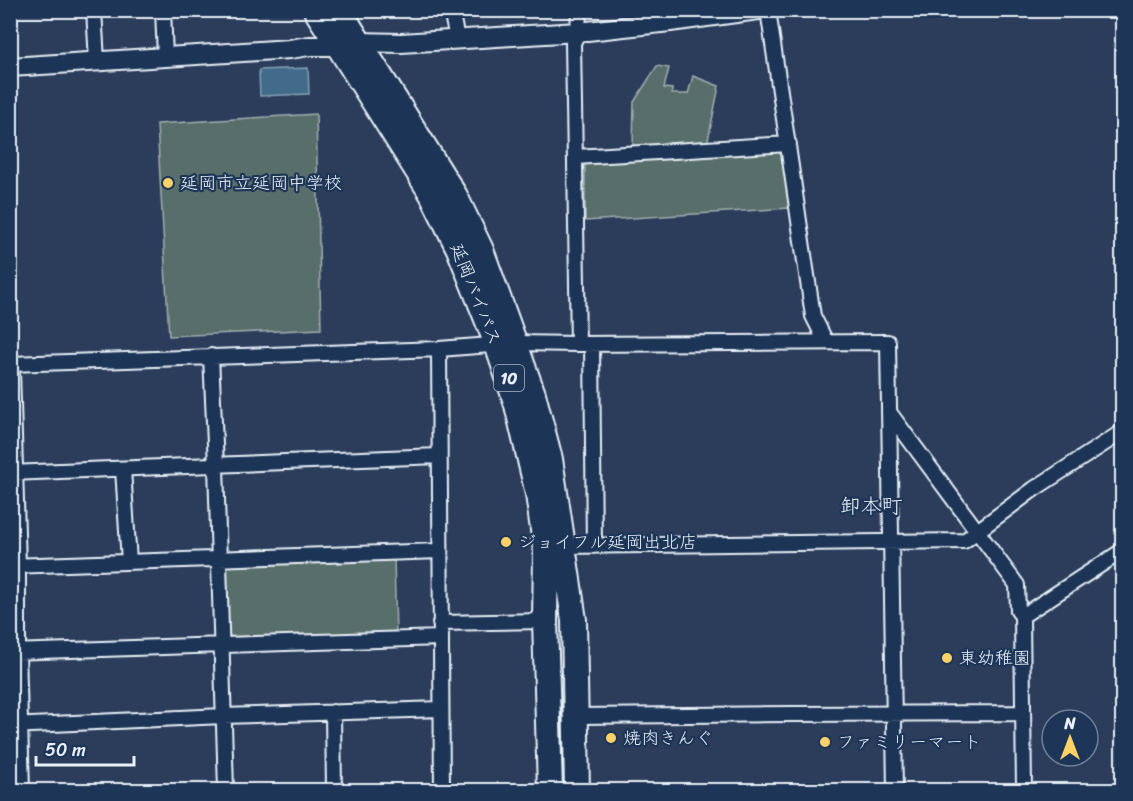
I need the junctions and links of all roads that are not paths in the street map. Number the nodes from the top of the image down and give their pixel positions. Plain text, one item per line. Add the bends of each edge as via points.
1 (94, 10) edge
2 (163, 10) edge
3 (316, 10) edge
4 (339, 10) edge
5 (451, 10) edge
6 (579, 10) edge
7 (758, 10) edge
8 (768, 10) edge
9 (685, 15) edge
10 (578, 32) junction
11 (457, 39) junction
12 (348, 44) junction
13 (165, 57) junction
14 (97, 61) junction
15 (10, 67) edge
16 (789, 144) junction
17 (576, 157) junction
18 (826, 342) junction
19 (507, 344) junction
20 (585, 344) junction
21 (439, 349) junction
22 (211, 356) junction
23 (10, 365) edge
24 (889, 412) junction
25 (1122, 432) edge
26 (439, 456) junction
27 (216, 466) junction
28 (123, 469) junction
29 (13, 473) edge
30 (977, 531) junction
31 (890, 542) junction
32 (564, 546) junction
33 (594, 546) junction
34 (440, 551) junction
35 (1122, 551) edge
36 (219, 559) junction
37 (129, 562) junction
38 (14, 566) edge
39 (1022, 616) junction
40 (545, 621) junction
41 (440, 623) junction
42 (441, 638) junction
43 (221, 645) junction
44 (14, 652) edge
45 (441, 709) junction
46 (333, 712) junction
47 (893, 713) junction
48 (1023, 713) junction
49 (223, 716) junction
50 (576, 716) junction
51 (15, 726) edge
52 (22, 790) edge
53 (226, 790) edge
54 (334, 790) edge
55 (442, 790) edge
56 (550, 790) edge
57 (577, 790) edge
58 (895, 790) edge
59 (1024, 790) edge

1 - 14 street
2 - 13 street
3 - 12 highway, 延岡バイパス / 10
4 - 12 highway, 延岡バイパス / 10
5 - 11 street
6 - 10 street
7 - 9 street
8 - 16 street
9 - 10 street
10 - 11 street
10 - 17 street via 573,43
11 - 12 street
12 - 13 street
12 - 19 highway, 延岡バイパス / 10 via 455,196 481,250
13 - 14 street
14 - 15 street
16 - 17 street
16 - 18 street via 813,316
17 - 20 street
18 - 20 street
18 - 24 street via 888,342
19 - 20 street
19 - 21 street
19 - 32 highway, 延岡バイパス / 10 via 533,394 550,459
19 - 40 highway, 延岡バイパス / 10 via 546,550
20 - 33 street
21 - 22 street
21 - 26 street
22 - 23 street
22 - 27 street
23 - 29 street
24 - 30 street
24 - 31 street
25 - 30 street
26 - 27 street
26 - 34 street
27 - 28 street
27 - 36 street
28 - 29 street
28 - 37 street
29 - 38 street
30 - 31 street via 964,541
30 - 39 street via 1017,585 1018,611
31 - 33 street
31 - 47 street
32 - 33 street
32 - 50 highway, 延岡バイパス / 10 via 574,620
34 - 36 street
34 - 41 street
35 - 39 street
36 - 37 street
36 - 43 street
37 - 38 street
38 - 44 street
39 - 48 street
40 - 41 street
40 - 56 highway, 延岡バイパス / 10
41 - 42 street
42 - 43 street
42 - 45 street
43 - 44 street
43 - 49 street
44 - 51 street
45 - 46 street
45 - 55 street
46 - 49 street
46 - 54 street
47 - 48 street
47 - 50 street
47 - 58 street
48 - 59 street
49 - 51 street
49 - 53 street
50 - 57 highway, 延岡バイパス / 10
51 - 52 street

